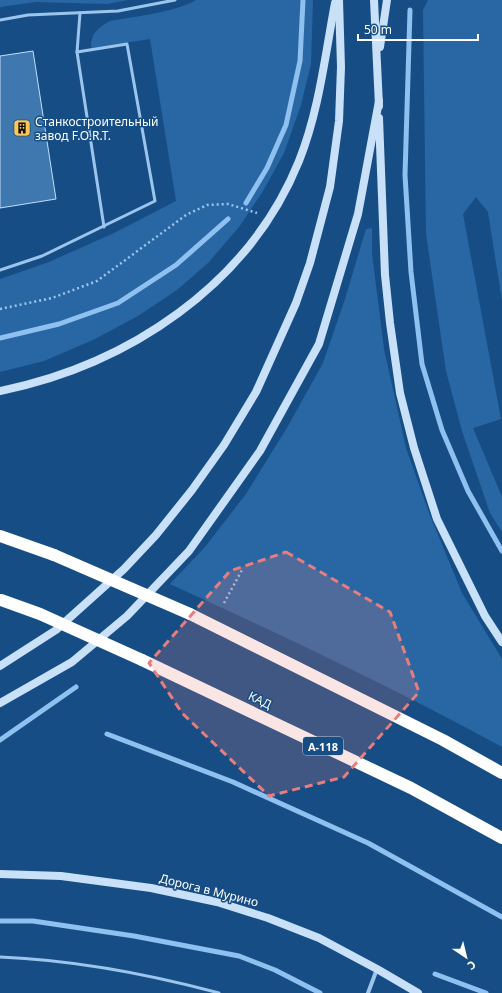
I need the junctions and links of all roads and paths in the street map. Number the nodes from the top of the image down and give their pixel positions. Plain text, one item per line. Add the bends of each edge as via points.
1 (175, 0) edge
2 (337, 0) edge
3 (374, 0) edge
4 (387, 0) edge
5 (80, 13) junction
6 (0, 20) edge
7 (76, 52) junction
8 (377, 68) junction
9 (379, 101) junction
10 (269, 217) junction
11 (104, 226) junction
12 (0, 270) edge
13 (0, 309) edge
14 (0, 391) edge
15 (0, 536) edge
16 (242, 570) dead end
17 (0, 600) edge
18 (224, 603) dead end
19 (502, 642) edge
20 (0, 666) edge
21 (0, 703) edge
22 (502, 773) edge
23 (502, 838) edge
24 (0, 874) edge
25 (0, 957) edge
26 (377, 969) junction
27 (219, 993) edge
28 (368, 993) edge
29 (418, 993) edge

1 - 5 lane via 118,11
2 - 10 main road via 315,111 284,195
2 - 20 main road via 341,67 339,121 330,187 310,263 296,303 256,392 220,451 156,535 124,569 56,630
3 - 8 main road
4 - 8 main road
5 - 6 lane via 28,15
5 - 7 lane
7 - 11 lane
7 - 11 lane via 127,44 155,201
8 - 9 main road
9 - 19 main road via 384,274 400,393 414,448 438,520 485,616
9 - 21 main road via 358,214 319,344 260,451 189,552 127,616 72,662
10 - 13 path via 228,204 207,205 186,215 96,281 52,298
10 - 14 main road via 252,242 202,295 134,342 70,372
11 - 12 lane via 42,256
15 - 22 highway, bridge via 54,555 190,614 443,740
16 - 18 path
17 - 23 highway, КАД / А-118, bridge via 40,614 142,660 411,788
24 - 26 main road, Дорога в Мурино via 62,876 151,888 217,902 319,938
25 - 27 lane via 128,972
26 - 28 street
26 - 29 main road, Дорога в Мурино

